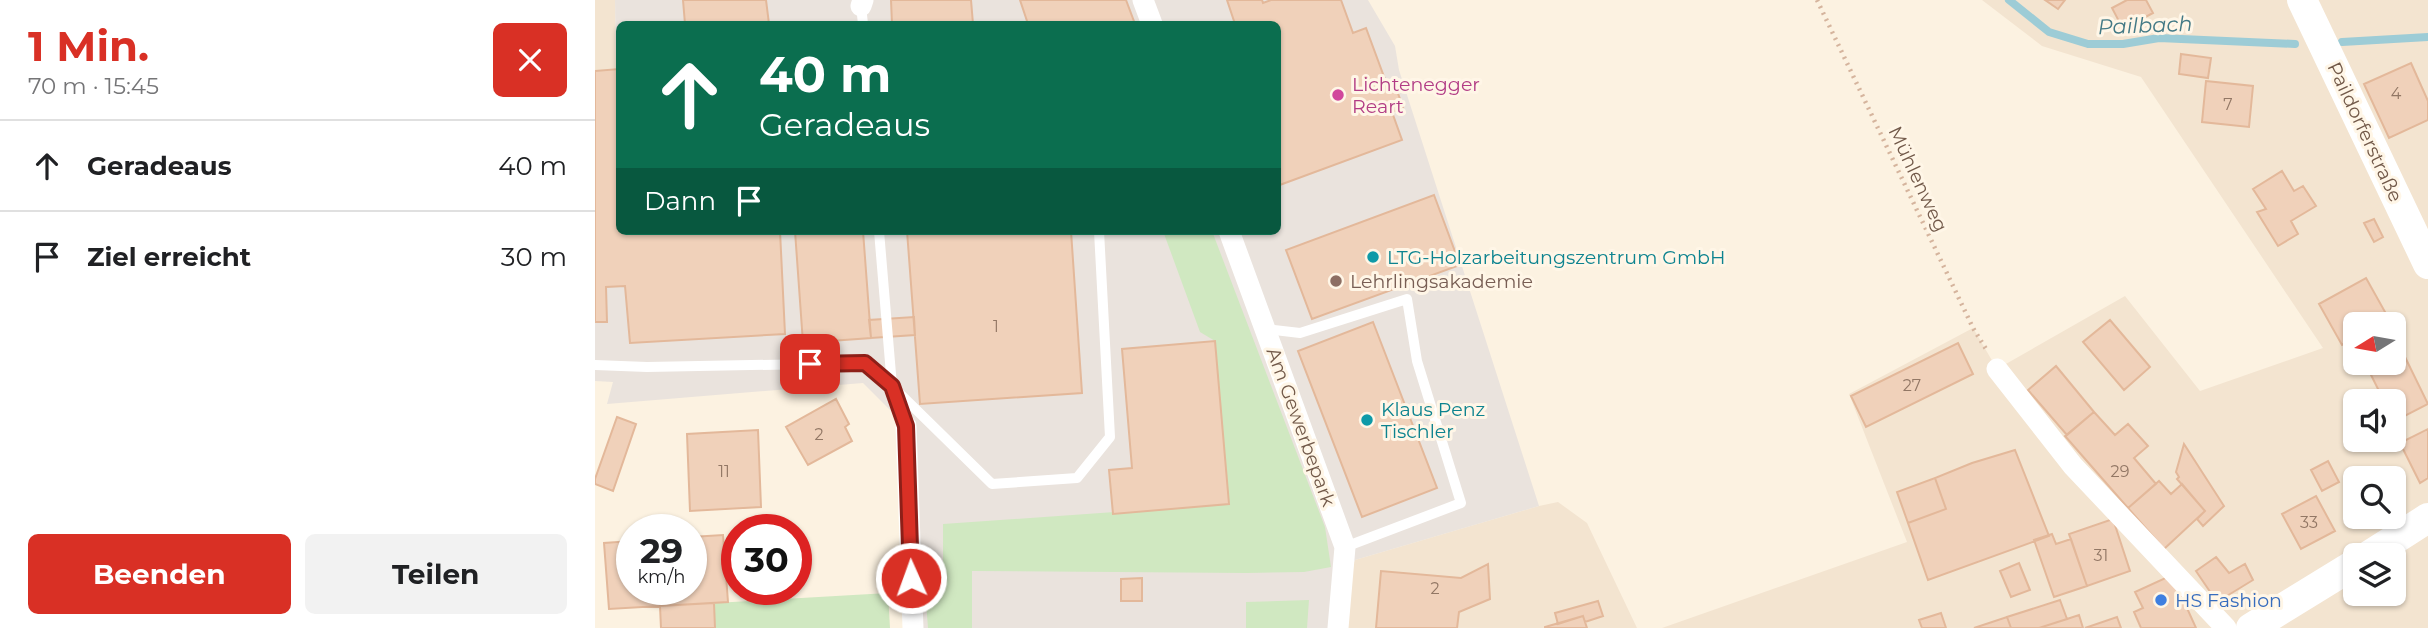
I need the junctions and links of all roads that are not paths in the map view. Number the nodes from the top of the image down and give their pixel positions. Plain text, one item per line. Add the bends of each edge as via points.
1 (1143, 0) edge
2 (2302, 0) edge
3 (1151, 21) edge
4 (880, 235) edge
5 (1099, 235) edge
6 (1230, 235) edge
7 (2428, 264) edge
8 (1265, 329) junction
9 (595, 365) edge
10 (1997, 369) road end
11 (892, 386) junction
12 (906, 426) joint
13 (2428, 518) edge
14 (2389, 543) edge
15 (1345, 547) junction
16 (2343, 574) edge
17 (2286, 619) edge
18 (913, 628) edge
19 (1338, 628) edge
20 (2226, 628) edge
21 (2251, 628) edge

1 - 3 street
2 - 7 street, Paildorferstraße
4 - 11 lane
5 - 11 lane via 1110,437 1077,478 992,484
6 - 8 street, Am Gewerbepark
8 - 15 street, Am Gewerbepark
8 - 15 lane via 1300,332 1407,299 1417,361 1461,503
9 - 11 lane via 865,363
10 - 20 street via 2073,466
11 - 12 lane
12 - 18 street
13 - 14 street
15 - 19 street, Am Gewerbepark
16 - 17 street
17 - 21 street

